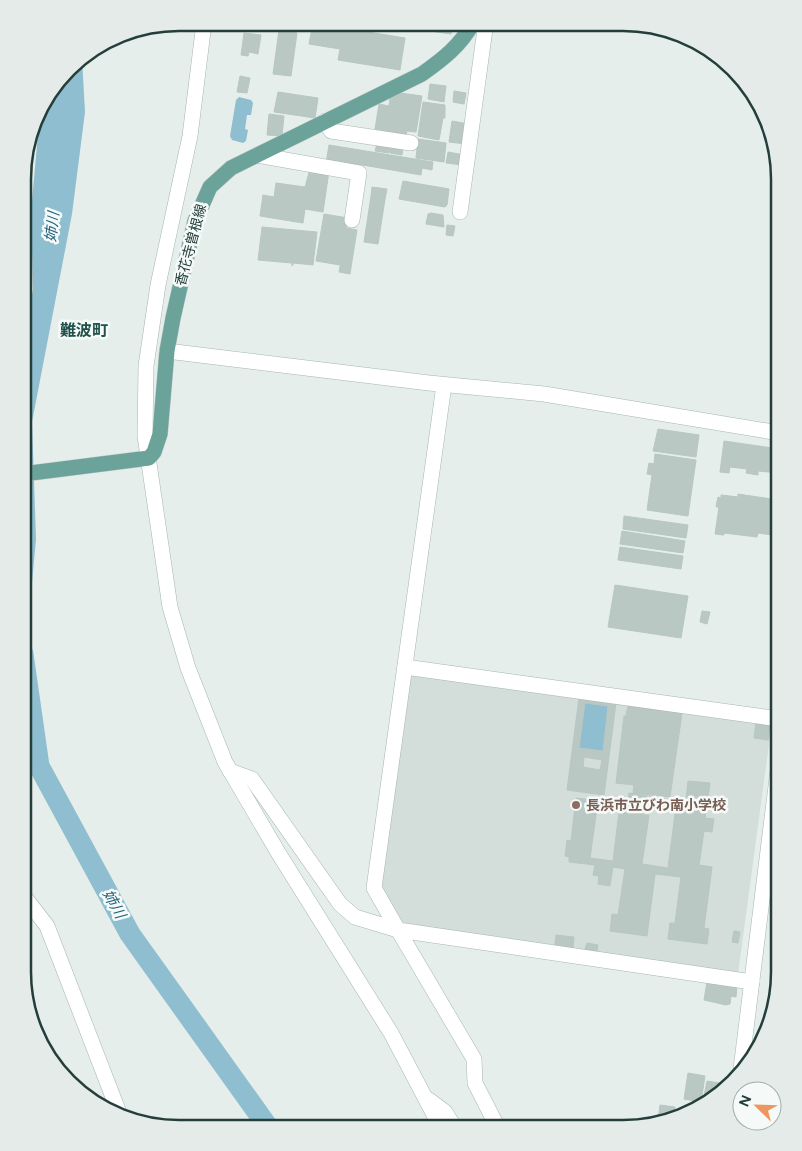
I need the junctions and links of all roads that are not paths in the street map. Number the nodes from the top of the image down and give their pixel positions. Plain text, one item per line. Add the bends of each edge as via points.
1 (467, 31) edge
2 (485, 31) edge
3 (203, 32) edge
4 (325, 122) junction
5 (411, 143) dead end
6 (257, 155) junction
7 (460, 212) dead end
8 (352, 220) dead end
9 (167, 351) junction
10 (444, 384) junction
11 (771, 432) edge
12 (149, 458) junction
13 (31, 473) edge
14 (405, 667) junction
15 (770, 718) edge
16 (230, 771) junction
17 (770, 870) edge
18 (31, 905) edge
19 (398, 930) junction
20 (752, 982) junction
21 (742, 1059) edge
22 (428, 1099) junction
23 (116, 1105) edge
24 (437, 1120) edge
25 (450, 1120) edge
26 (494, 1120) edge

1 - 4 main road, 香花寺曽根線 via 446,58 422,74
2 - 7 street
3 - 12 street via 190,136 149,340 144,422
4 - 5 street via 331,131
4 - 6 main road, 香花寺曽根線
6 - 8 street via 359,173
6 - 9 main road, 香花寺曽根線 via 223,173 205,195 193,230
9 - 10 street
9 - 12 main road, 香花寺曽根線 via 160,434
10 - 11 street via 544,394
10 - 14 street
12 - 13 main road
12 - 16 street via 170,607 188,668
14 - 15 street
14 - 19 street via 374,888
16 - 19 street via 252,779 340,904 354,917
16 - 22 street
17 - 20 street
18 - 23 street via 47,926
19 - 20 street
19 - 26 street via 474,1059 476,1083
20 - 21 street
22 - 24 street
22 - 25 street via 446,1112

